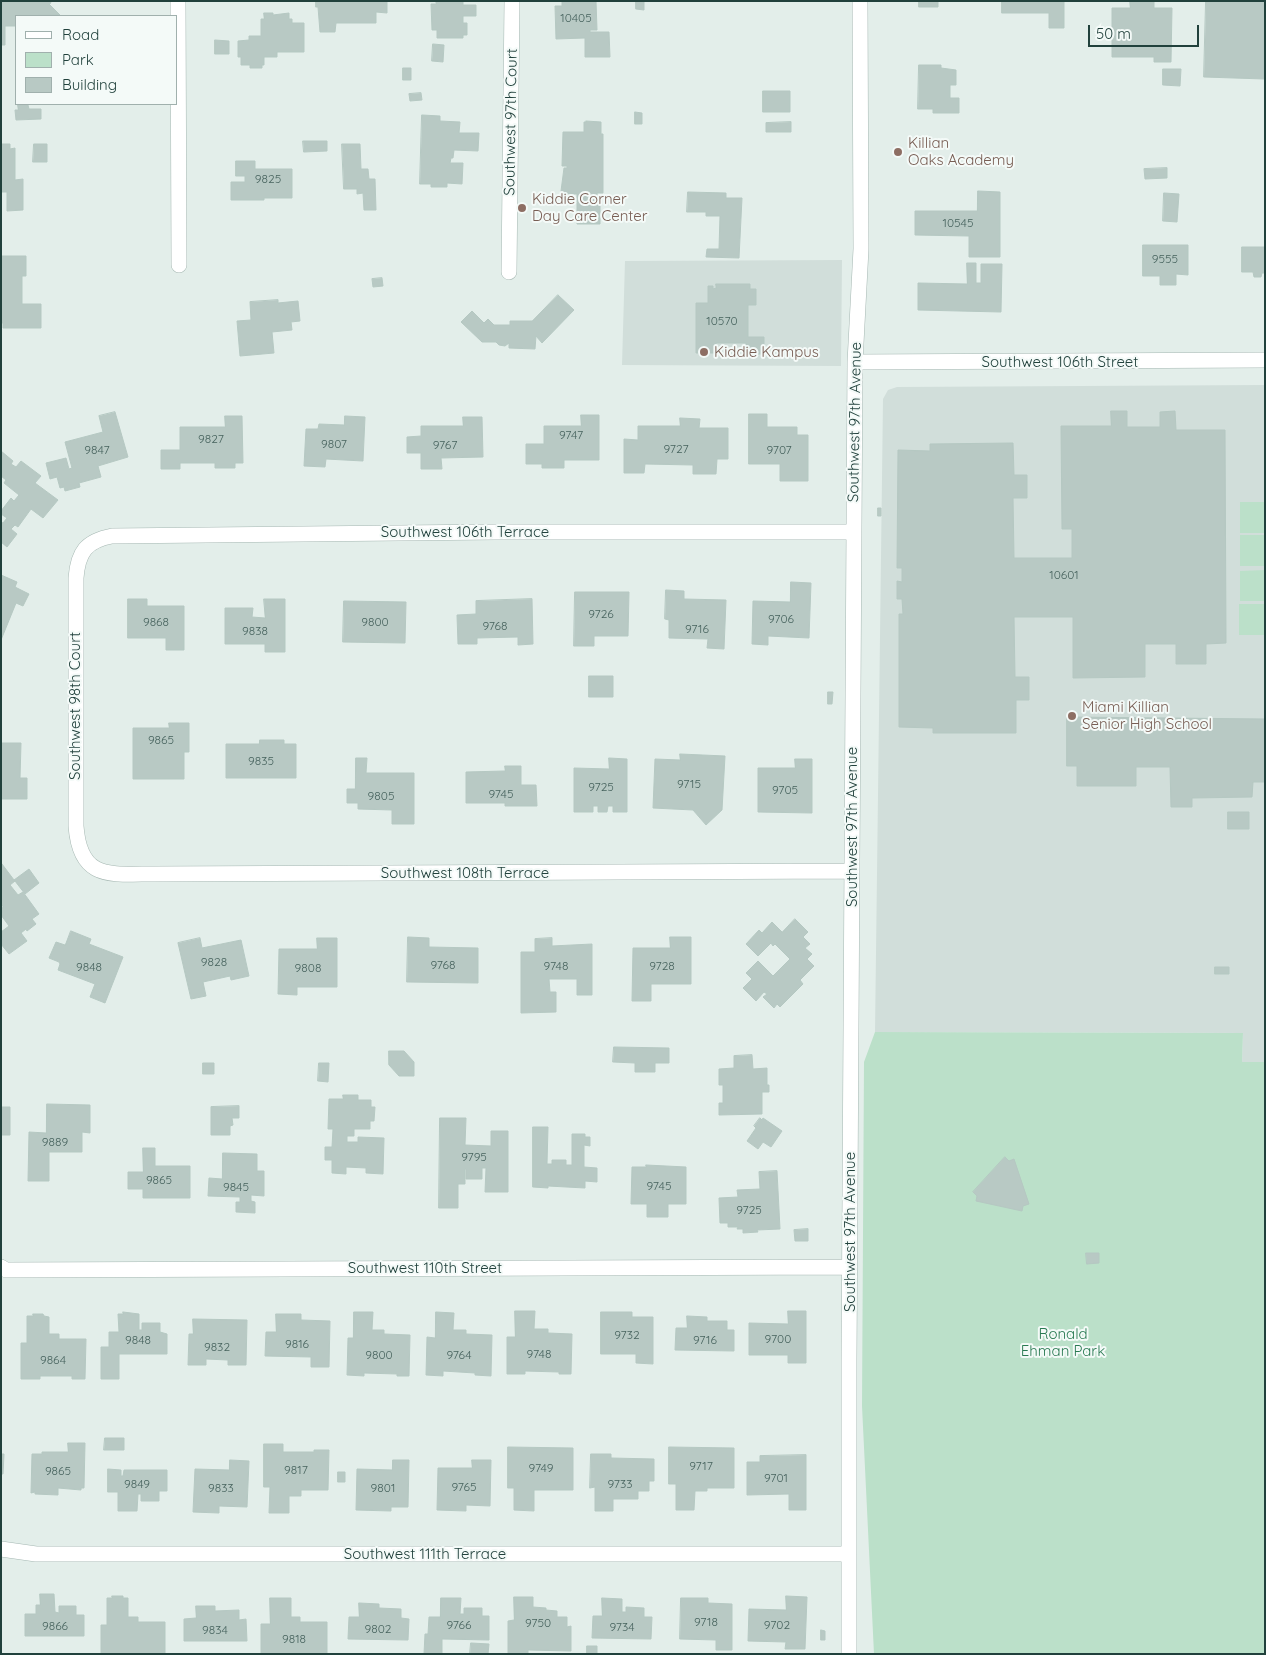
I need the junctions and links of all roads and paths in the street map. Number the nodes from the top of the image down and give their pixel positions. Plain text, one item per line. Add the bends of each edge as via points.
1 (178, 1) edge
2 (512, 1) edge
3 (860, 1) edge
4 (179, 265) dead end
5 (509, 272) dead end
6 (1265, 360) edge
7 (855, 362) junction
8 (854, 532) junction
9 (82, 552) joint
10 (84, 859) joint
11 (852, 870) junction
12 (1, 1267) edge
13 (849, 1267) junction
14 (1, 1549) edge
15 (849, 1554) junction
16 (849, 1654) edge

1 - 4 street
2 - 5 street, Southwest 97th Court
3 - 7 street, Southwest 97th Avenue via 861,249
6 - 7 street, Southwest 106th Street
7 - 8 street, Southwest 97th Avenue
8 - 9 street, Southwest 106th Terrace via 146,535 104,538 90,543
8 - 11 street, Southwest 97th Avenue
9 - 10 street, Southwest 98th Court via 76,578 75,717 76,826
10 - 11 street, Southwest 108th Terrace via 99,870 120,874
11 - 13 street, Southwest 97th Avenue
12 - 13 street, Southwest 110th Street via 6,1270 35,1270
13 - 15 street, Southwest 97th Avenue
14 - 15 street, Southwest 111th Terrace via 36,1554
15 - 16 street, Southwest 97th Avenue

